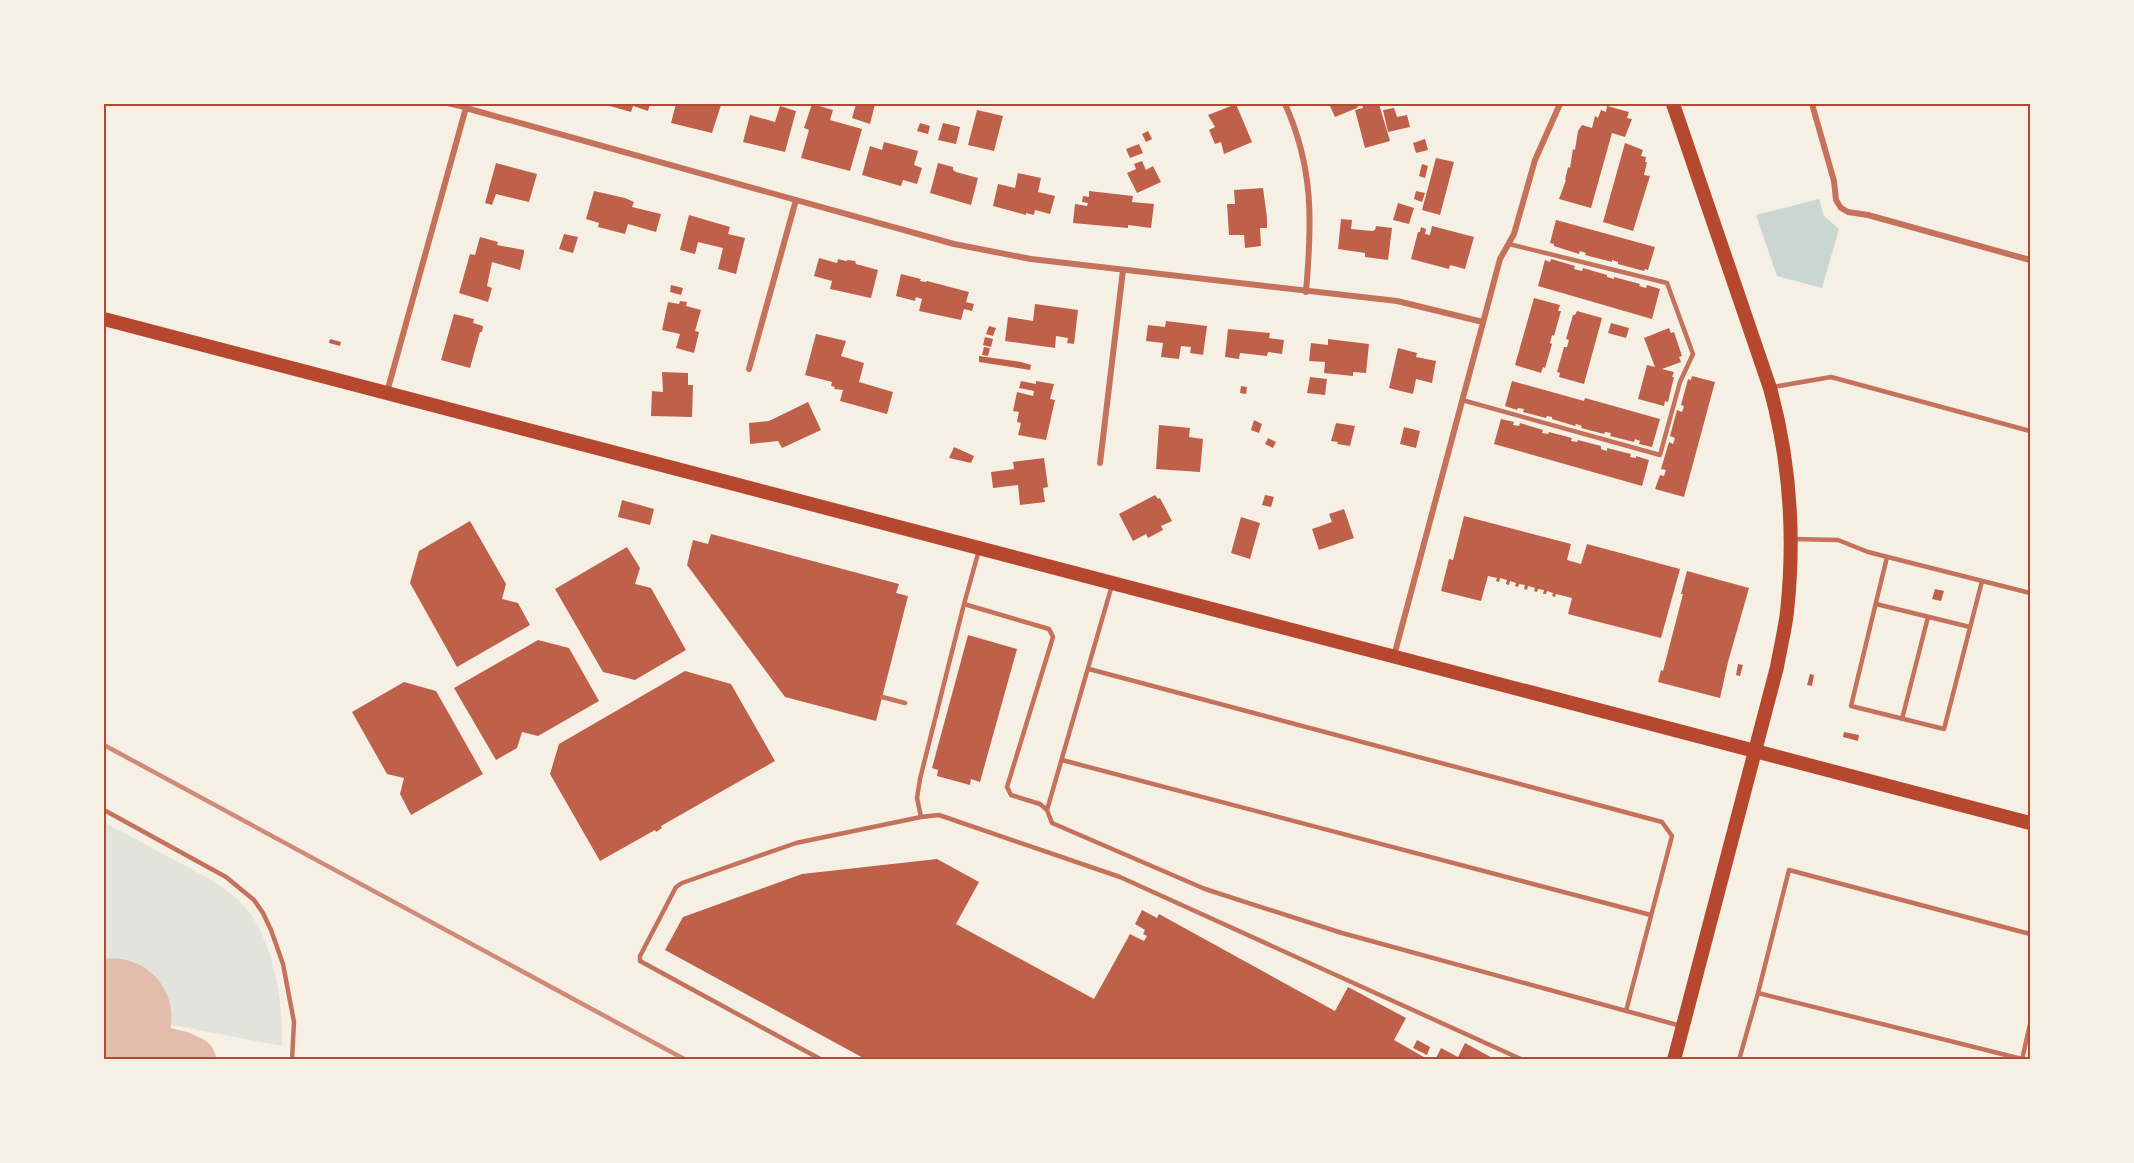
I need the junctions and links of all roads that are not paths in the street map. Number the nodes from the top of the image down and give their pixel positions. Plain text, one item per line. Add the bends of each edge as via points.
1 (448, 104) edge
2 (1285, 104) edge
3 (1560, 104) edge
4 (1673, 104) edge
5 (1812, 104) edge
6 (467, 106) edge
7 (796, 200) junction
8 (1509, 244) junction
9 (2031, 260) edge
10 (1123, 270) junction
11 (1306, 292) junction
12 (104, 319) edge
13 (1483, 322) junction
14 (749, 369) dead end
15 (1770, 388) junction
16 (387, 393) junction
17 (1462, 400) junction
18 (2031, 431) edge
19 (1100, 463) dead end
20 (1791, 540) junction
21 (980, 548) junction
22 (1887, 557) junction
23 (1982, 581) junction
24 (1113, 583) junction
25 (2031, 593) edge
26 (964, 604) junction
27 (1876, 604) junction
28 (1928, 617) junction
29 (1970, 627) junction
30 (1394, 656) junction
31 (1089, 669) junction
32 (882, 697) dead end
33 (905, 703) dead end
34 (1902, 719) junction
35 (1756, 750) junction
36 (1062, 759) junction
37 (104, 810) edge
38 (1047, 810) junction
39 (921, 817) junction
40 (2031, 823) edge
41 (1651, 915) junction
42 (2031, 934) edge
43 (1758, 993) junction
44 (1626, 1011) junction
45 (2031, 1024) edge
46 (1683, 1027) junction
47 (292, 1059) edge
48 (822, 1059) edge
49 (1522, 1059) edge
50 (1674, 1059) edge
51 (1739, 1059) edge
52 (2022, 1059) edge

1 - 6 lane
2 - 11 street via 1303,152 1308,183 1310,247
3 - 8 street via 1534,160
4 - 15 main road
5 - 9 street via 1841,208
6 - 7 street
6 - 16 street
7 - 10 street via 996,253
7 - 14 street
8 - 13 street via 1500,259
8 - 17 lane via 1667,283 1693,354 1680,382 1660,455
10 - 11 street
10 - 19 street
11 - 13 street via 1397,301
12 - 16 main road
13 - 17 street
15 - 18 lane via 1831,377
15 - 20 main road via 1781,427
16 - 21 main road
17 - 30 street
20 - 22 lane via 1838,540
20 - 35 main road via 1787,615
21 - 24 main road
21 - 26 lane
22 - 23 lane
22 - 27 lane
23 - 25 lane
23 - 29 lane
24 - 30 main road
24 - 31 lane
26 - 38 lane via 1049,629 1053,637 1007,787 1011,795
26 - 39 lane via 920,779 917,798
27 - 28 lane
27 - 34 lane via 1851,706
28 - 29 lane
28 - 34 lane
29 - 34 lane via 1944,729
30 - 35 main road
31 - 36 lane
31 - 41 lane via 1662,822 1672,836
32 - 33 lane
35 - 40 main road
35 - 46 main road
36 - 38 lane
36 - 41 lane
37 - 47 lane via 226,877 254,900 271,930 285,975 294,1022
38 - 44 lane via 1052,823 1205,889 1342,933
39 - 48 lane via 796,843 682,883 676,887 640,956 640,961
39 - 49 lane via 948,816 1120,877
41 - 44 lane
42 - 43 lane via 1789,870
43 - 51 lane
43 - 52 lane
44 - 46 lane
45 - 52 lane
46 - 50 main road

